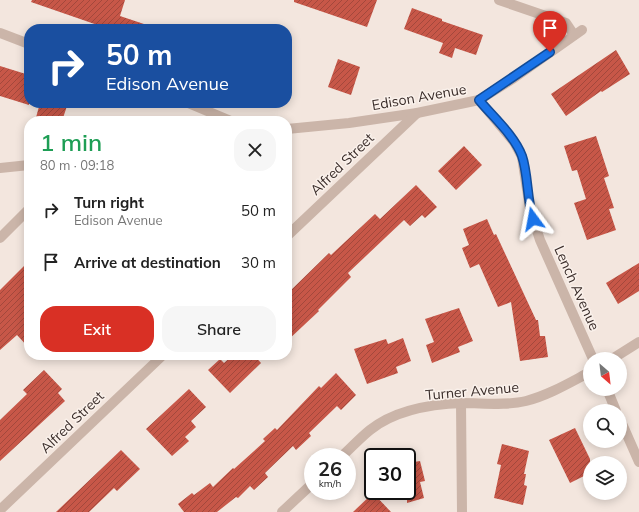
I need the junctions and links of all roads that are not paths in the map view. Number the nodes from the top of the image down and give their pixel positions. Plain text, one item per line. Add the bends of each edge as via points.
1 (499, 0) edge
2 (0, 33) edge
3 (24, 42) edge
4 (479, 100) junction
5 (200, 108) edge
6 (417, 113) junction
7 (218, 116) edge
8 (292, 128) edge
9 (24, 166) edge
10 (0, 168) edge
11 (24, 214) edge
12 (292, 231) edge
13 (0, 238) edge
14 (639, 342) edge
15 (590, 352) edge
16 (623, 352) edge
17 (158, 360) edge
18 (583, 376) edge
19 (461, 403) junction
20 (627, 435) edge
21 (351, 448) edge
22 (639, 462) edge
23 (304, 491) edge
24 (0, 510) edge
25 (282, 512) edge
26 (462, 512) edge

1 - 4 street, Edison Avenue via 566,24 578,32
2 - 3 street
4 - 6 street, Edison Avenue
4 - 15 street, Lench Avenue via 514,142 522,157 530,209 540,240
5 - 7 street
6 - 8 street, Edison Avenue
6 - 12 street, Alfred Street
9 - 10 street
11 - 13 street
14 - 16 street
17 - 24 street, Alfred Street
18 - 19 street, Turner Avenue via 550,393 526,401 504,404
19 - 21 street, Turner Avenue via 411,410 396,415 371,429
19 - 26 street
20 - 22 street
23 - 25 street

